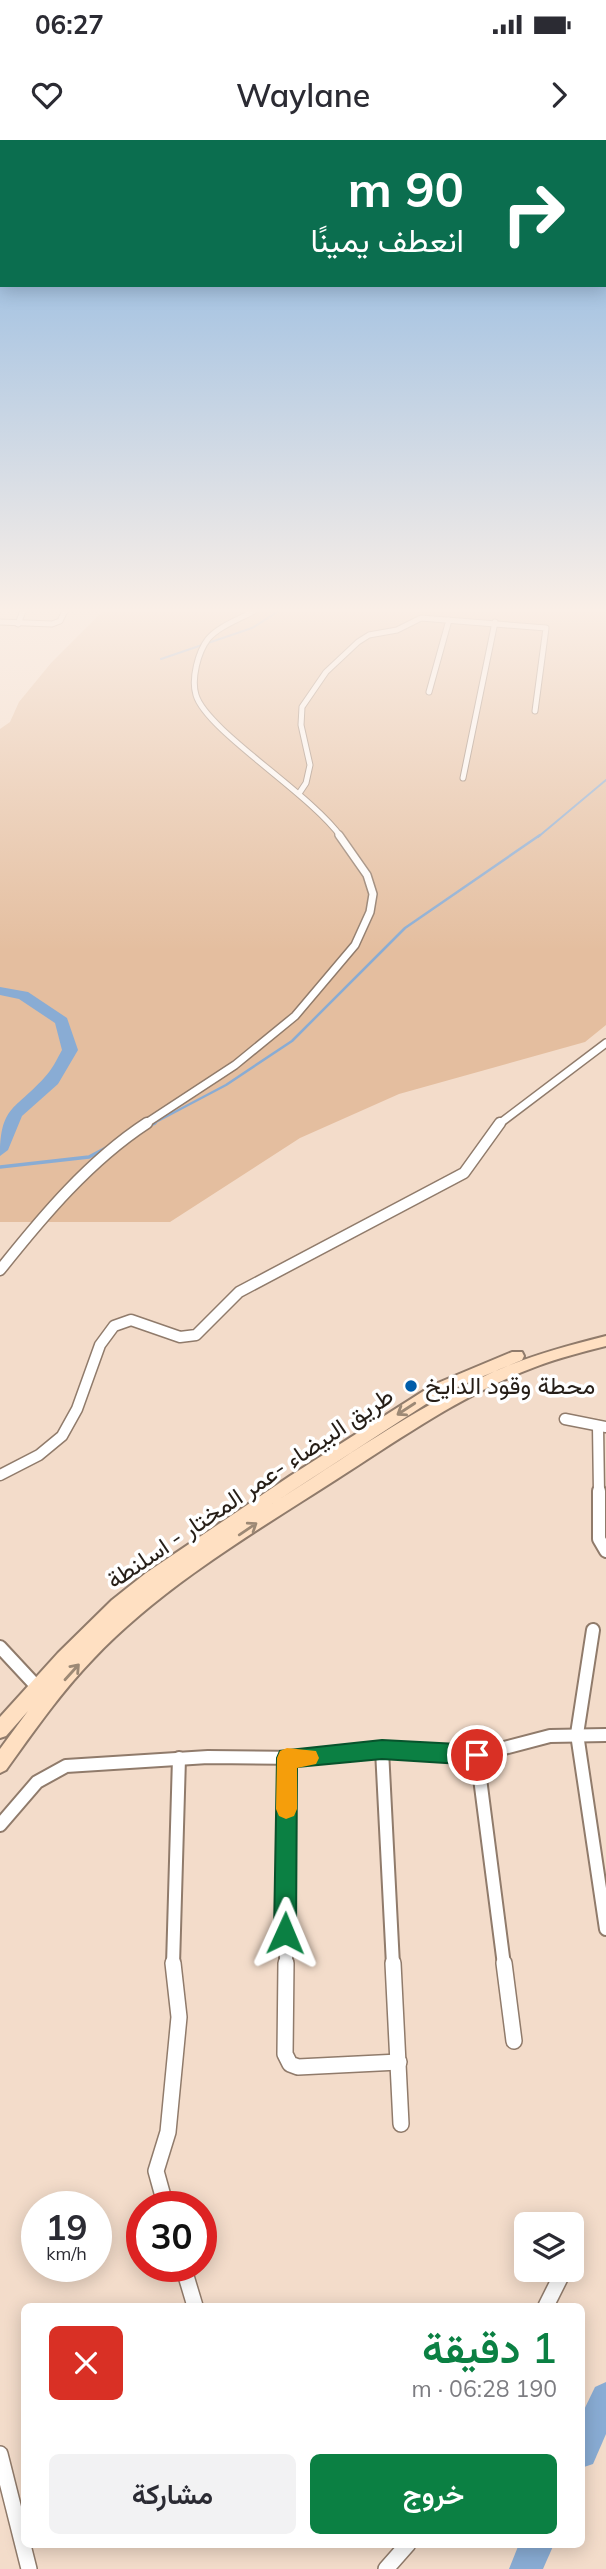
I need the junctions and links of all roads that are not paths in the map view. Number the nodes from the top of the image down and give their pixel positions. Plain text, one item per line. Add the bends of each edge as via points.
1 (217, 724) edge
2 (302, 724) edge
3 (474, 724) edge
4 (463, 778) dead end
5 (300, 792) junction
6 (606, 1043) edge
7 (0, 1270) edge
8 (606, 1332) edge
9 (606, 1341) edge
10 (565, 1419) dead end
11 (602, 1427) edge
12 (0, 1475) edge
13 (606, 1551) edge
14 (593, 1630) dead end
15 (0, 1647) edge
16 (43, 1693) junction
17 (0, 1730) edge
18 (577, 1734) junction
19 (606, 1735) edge
20 (382, 1750) junction
21 (477, 1755) junction
22 (179, 1758) junction
23 (287, 1758) junction
24 (0, 1764) edge
25 (0, 1825) edge
26 (606, 1929) edge
27 (514, 2041) dead end
28 (399, 2062) junction
29 (401, 2124) dead end
30 (162, 2191) edge
31 (188, 2282) edge
32 (558, 2282) edge
33 (194, 2303) edge
34 (548, 2303) edge
35 (0, 2454) edge
36 (21, 2537) edge
37 (24, 2548) edge
38 (404, 2548) edge
39 (29, 2569) edge
40 (386, 2569) edge

1 - 5 street
2 - 5 street via 310,768
3 - 4 street
5 - 7 street via 334,827 367,875 373,894 370,912 355,945 295,1016 235,1065 136,1130 95,1164 46,1213
6 - 12 street via 506,1117 464,1173 239,1292 225,1302 203,1331 190,1337 173,1336 132,1320 114,1325 102,1339 67,1432 41,1457
8 -> 16 main road, طريق البيضاء -عمر المختار - اسلنطة via 488,1367 404,1410 152,1578 118,1605
16 -> 9 main road, طريق البيضاء -عمر المختار - اسلنطة via 141,1604 414,1419 510,1369
10 - 11 street
11 - 13 street via 599,1539
14 - 18 street
15 - 16 street
16 - 17 main road, طريق البيضاء -عمر المختار - اسلنطة
16 - 24 main road, طريق البيضاء -عمر المختار - اسلنطة
18 - 19 street
18 - 21 street via 550,1736
18 - 26 street
20 - 21 street
20 - 23 street
20 - 28 street
21 - 27 street
22 - 23 street
22 - 25 street via 52,1770 21,1797
22 - 30 street via 172,1959 179,2017 168,2132 156,2171
23 - 28 street via 285,2054 290,2064 298,2067
28 - 29 street
31 - 33 street
32 - 34 street
35 - 36 street
37 - 39 street
38 - 40 street

